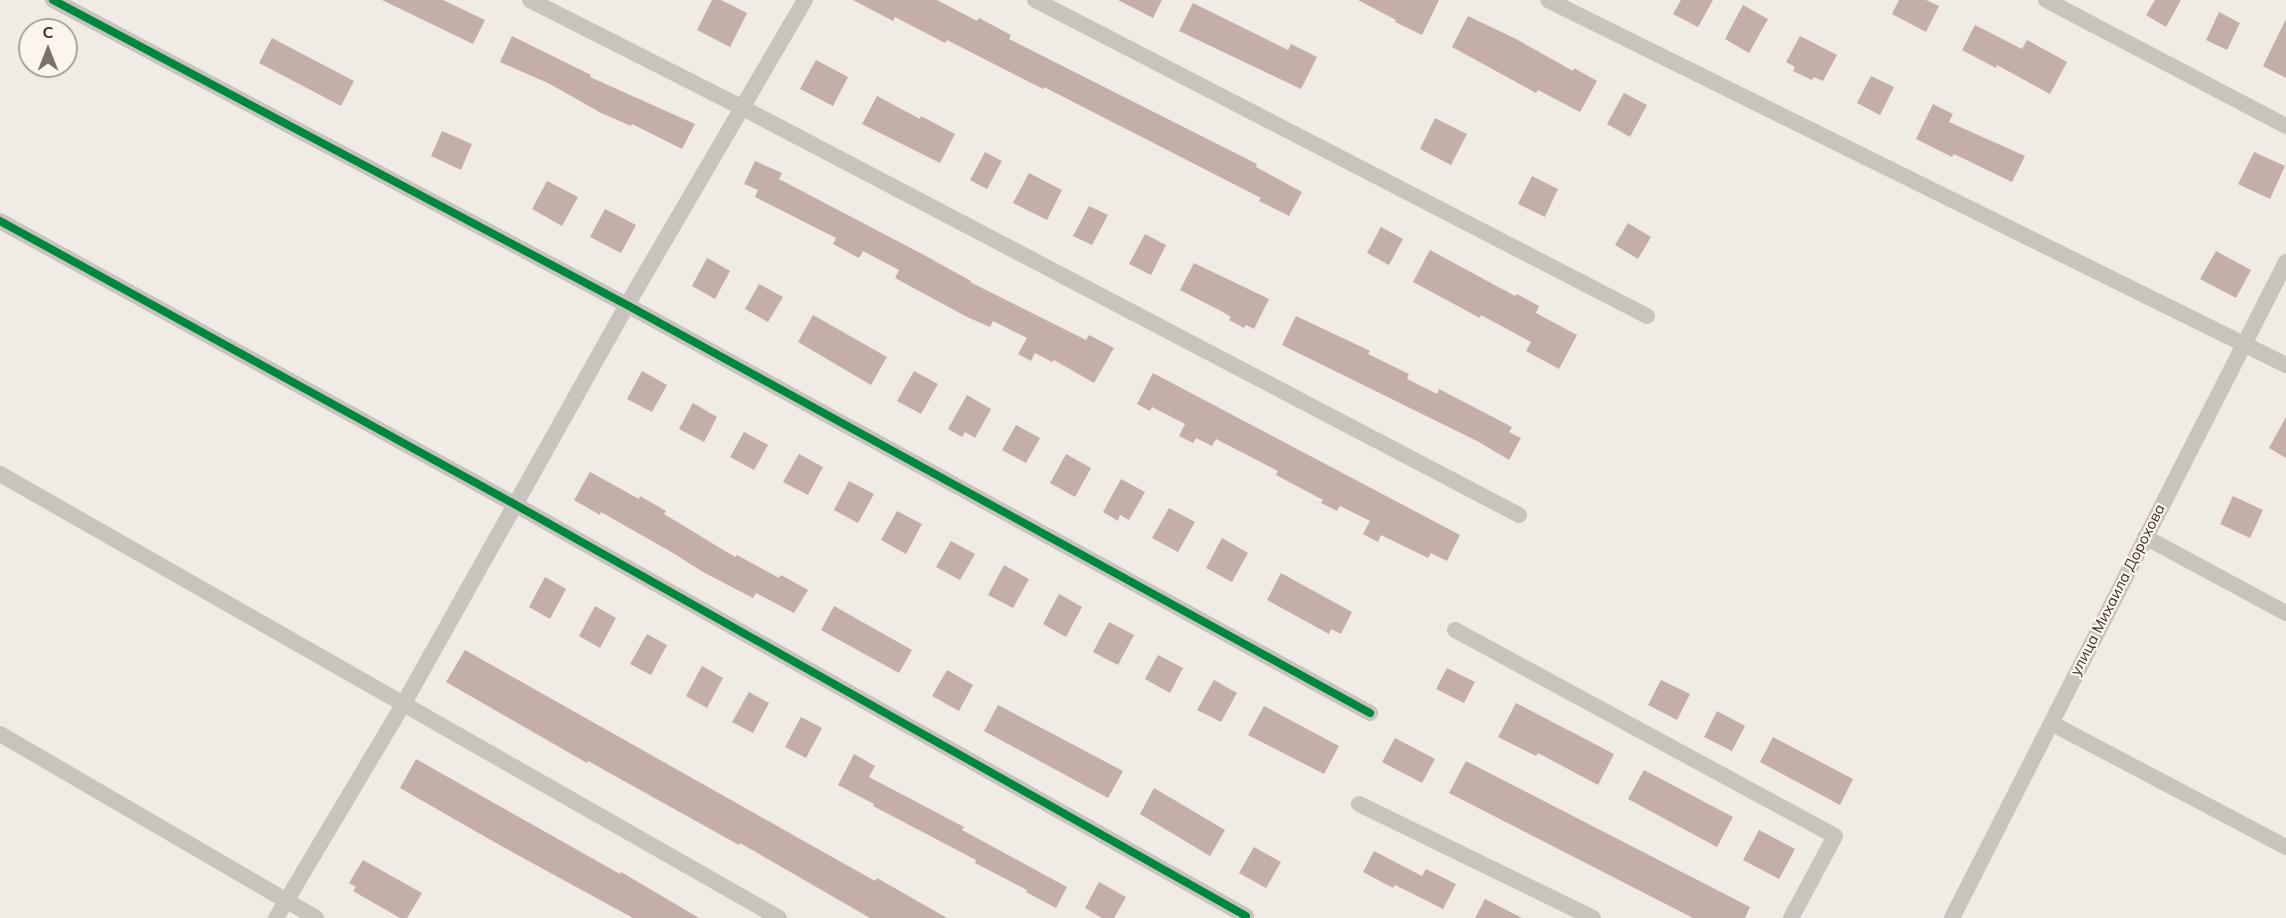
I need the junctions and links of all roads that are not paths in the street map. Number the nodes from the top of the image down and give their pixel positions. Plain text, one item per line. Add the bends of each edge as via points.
1 (52, 0) edge
2 (530, 0) edge
3 (805, 0) edge
4 (1035, 0) edge
5 (1548, 0) edge
6 (2046, 0) edge
7 (741, 107) junction
8 (2286, 126) edge
9 (0, 221) edge
10 (2286, 262) edge
11 (627, 306) junction
12 (1647, 316) dead end
13 (2243, 344) junction
14 (2286, 365) edge
15 (0, 474) edge
16 (516, 505) junction
17 (1519, 514) dead end
18 (2145, 537) junction
19 (2286, 613) edge
20 (1455, 630) dead end
21 (404, 703) junction
22 (1370, 713) dead end
23 (2051, 723) junction
24 (0, 734) edge
25 (1359, 804) dead end
26 (2286, 847) edge
27 (286, 901) junction
28 (1246, 916) dead end
29 (1957, 916) edge
30 (276, 918) edge
31 (316, 918) edge
32 (779, 918) edge
33 (1593, 918) edge
34 (1791, 918) edge

1 - 11 street
2 - 7 street
3 - 7 street
4 - 12 street
5 - 13 street
6 - 8 street
7 - 11 street
7 - 17 street
9 - 16 street
10 - 13 street, улица Михаила Дорохова
11 - 16 street
11 - 22 street
13 - 14 street
13 - 18 street, улица Михаила Дорохова
15 - 21 street
16 - 21 street
16 - 28 street
18 - 19 street
18 - 23 street, улица Михаила Дорохова
20 - 34 street via 1835,836
21 - 27 street
21 - 32 street
23 - 26 street
23 - 29 street, улица Михаила Дорохова
24 - 27 street
25 - 33 street
27 - 30 street
27 - 31 street

